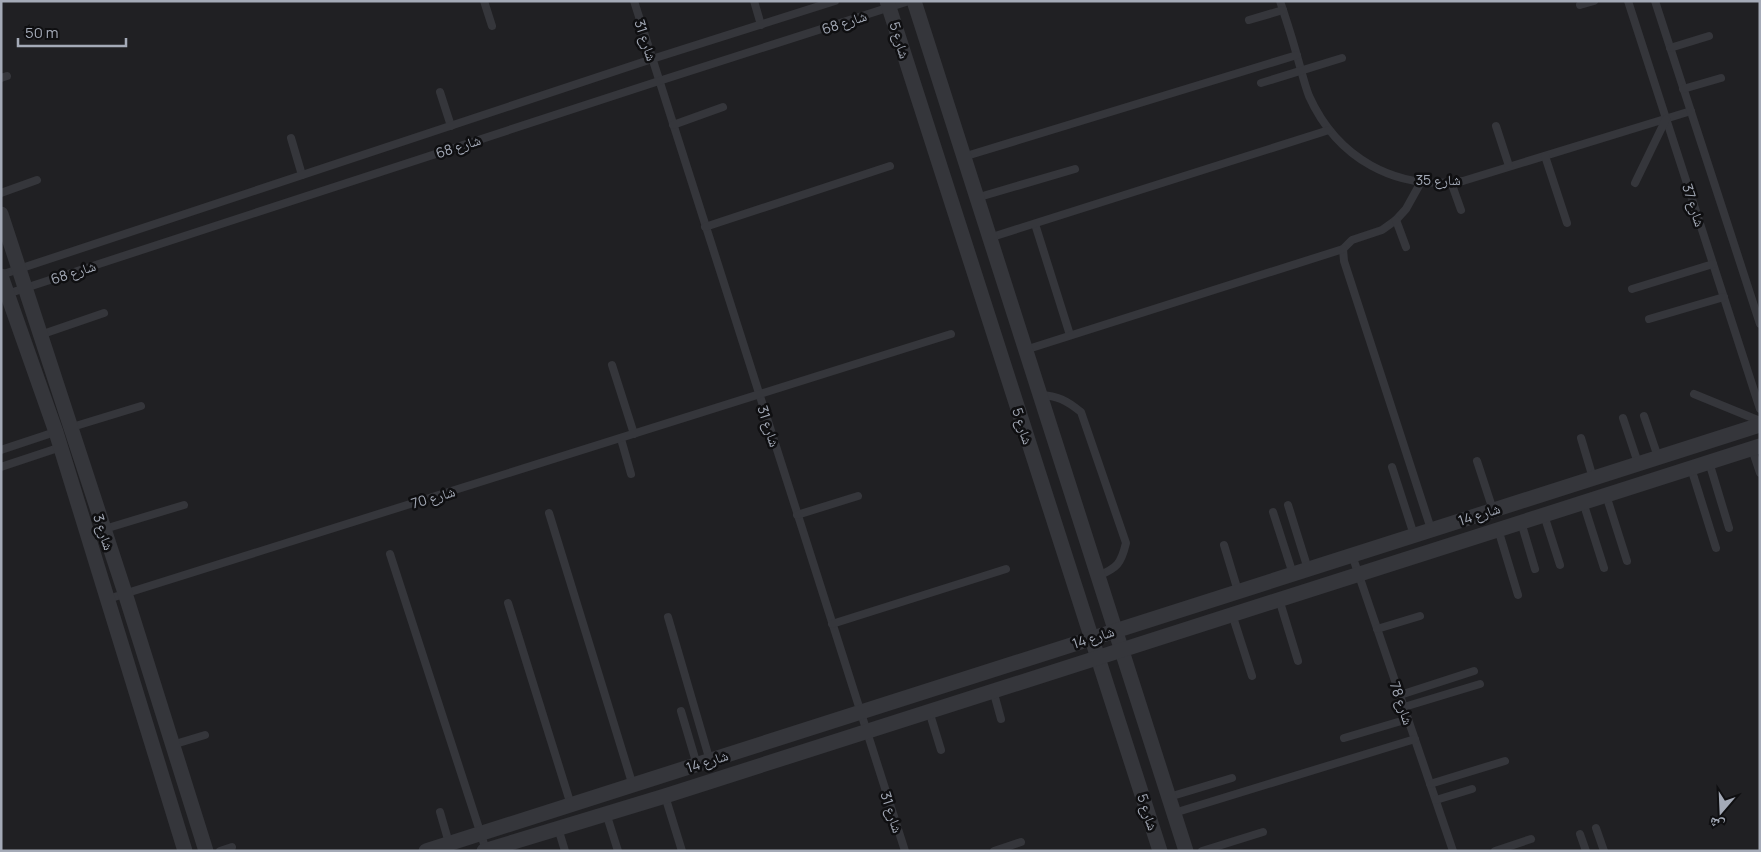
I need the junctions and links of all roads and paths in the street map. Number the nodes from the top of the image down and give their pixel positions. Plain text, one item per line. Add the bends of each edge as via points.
1 (484, 1) edge
2 (634, 1) edge
3 (754, 1) edge
4 (835, 1) edge
5 (910, 1) edge
6 (914, 1) edge
7 (1280, 1) edge
8 (1594, 1) edge
9 (1628, 1) edge
10 (1655, 1) edge
11 (888, 5) edge
12 (1580, 6) dead end
13 (1283, 10) junction
14 (1250, 20) dead end
15 (761, 25) junction
16 (492, 26) dead end
17 (1709, 36) dead end
18 (1670, 48) junction
19 (1297, 55) junction
20 (1342, 58) dead end
21 (652, 59) junction
22 (1301, 70) junction
23 (1721, 78) dead end
24 (659, 81) junction
25 (1261, 83) dead end
26 (1683, 89) junction
27 (440, 92) dead end
28 (723, 107) dead end
29 (1691, 111) junction
30 (1666, 119) junction
31 (673, 125) junction
32 (451, 126) junction
33 (1496, 126) dead end
34 (1329, 130) junction
35 (291, 138) dead end
36 (1545, 156) junction
37 (963, 157) junction
38 (890, 166) dead end
39 (1509, 166) junction
40 (1075, 169) dead end
41 (302, 175) junction
42 (38, 180) dead end
43 (1420, 182) junction
44 (1451, 182) junction
45 (1635, 183) dead end
46 (1, 192) edge
47 (976, 198) junction
48 (1461, 210) dead end
49 (1, 214) edge
50 (1396, 220) junction
51 (1567, 223) dead end
52 (1035, 224) junction
53 (705, 227) junction
54 (989, 238) junction
55 (1406, 248) dead end
56 (1343, 249) junction
57 (1713, 264) junction
58 (18, 269) junction
59 (1, 275) edge
60 (25, 288) junction
61 (1632, 289) dead end
62 (7, 294) junction
63 (1724, 297) junction
64 (104, 313) dead end
65 (1649, 318) dead end
66 (1760, 324) edge
67 (951, 334) dead end
68 (40, 335) junction
69 (1070, 335) junction
70 (1025, 350) junction
71 (612, 364) dead end
72 (1040, 394) junction
73 (1694, 394) dead end
74 (759, 395) junction
75 (141, 406) dead end
76 (1760, 409) edge
77 (1644, 416) dead end
78 (1623, 418) dead end
79 (1760, 423) edge
80 (63, 430) junction
81 (634, 434) junction
82 (1581, 438) dead end
83 (621, 439) junction
84 (61, 447) junction
85 (1756, 447) edge
86 (1, 450) edge
87 (1658, 457) junction
88 (1477, 461) dead end
89 (1709, 462) junction
90 (1638, 463) junction
91 (1, 467) edge
92 (1392, 467) dead end
93 (1691, 468) junction
94 (1760, 473) edge
95 (631, 474) dead end
96 (1593, 478) junction
97 (1606, 495) junction
98 (858, 496) dead end
99 (1583, 502) junction
100 (184, 505) dead end
101 (1288, 505) dead end
102 (1493, 510) junction
103 (1273, 512) dead end
104 (549, 513) dead end
105 (797, 515) junction
106 (1544, 515) junction
107 (1521, 522) junction
108 (1729, 528) dead end
109 (103, 529) junction
110 (1431, 529) junction
111 (1498, 529) junction
112 (88, 534) junction
113 (1414, 535) junction
114 (1224, 545) dead end
115 (1716, 548) dead end
116 (390, 554) dead end
117 (1352, 555) junction
118 (1627, 561) dead end
119 (1560, 564) dead end
120 (1535, 568) dead end
121 (1604, 568) dead end
122 (1308, 569) junction
123 (1006, 570) dead end
124 (1293, 574) junction
125 (1358, 574) junction
126 (1098, 576) junction
127 (1238, 591) junction
128 (125, 593) junction
129 (1518, 595) dead end
130 (108, 598) junction
131 (1278, 599) junction
132 (508, 603) dead end
133 (1232, 614) junction
134 (668, 616) dead end
135 (1420, 616) dead end
136 (832, 624) junction
137 (1377, 629) junction
138 (1115, 630) junction
139 (1092, 638) junction
140 (1121, 649) junction
141 (1098, 657) junction
142 (1298, 661) dead end
143 (1474, 671) dead end
144 (1252, 676) dead end
145 (1480, 684) dead end
146 (993, 690) junction
147 (1400, 695) junction
148 (1404, 707) junction
149 (929, 710) junction
150 (681, 711) dead end
151 (860, 712) junction
152 (1408, 718) junction
153 (1001, 719) dead end
154 (866, 731) junction
155 (205, 735) dead end
156 (1344, 738) dead end
157 (1415, 739) junction
158 (172, 746) junction
159 (941, 750) dead end
160 (1505, 761) dead end
161 (704, 763) junction
162 (1232, 778) dead end
163 (1430, 784) junction
164 (633, 786) junction
165 (1472, 788) dead end
166 (665, 796) junction
167 (1169, 797) junction
168 (1436, 800) junction
169 (571, 805) junction
170 (440, 812) dead end
171 (606, 813) junction
172 (1174, 813) junction
173 (558, 828) junction
174 (1596, 828) dead end
175 (1263, 832) dead end
176 (480, 833) junction
177 (1580, 834) dead end
178 (1531, 839) dead end
179 (1021, 842) dead end
180 (450, 843) junction
181 (232, 847) dead end
182 (491, 850) edge
183 (185, 851) edge
184 (206, 851) edge
185 (220, 851) edge
186 (426, 851) edge
187 (565, 851) edge
188 (618, 851) edge
189 (682, 851) edge
190 (905, 851) edge
191 (994, 851) edge
192 (1160, 851) edge
193 (1186, 851) edge
194 (1202, 851) edge
195 (1453, 851) edge
196 (1495, 851) edge
197 (1586, 851) edge
198 (1604, 851) edge

1 - 16 lane
2 - 21 lane, شارع 31
3 - 15 lane
4 - 15 lane, شارع 68
5 - 11 lane, شارع 68
6 - 37 street, شارع 5
7 - 13 lane, شارع 35
8 - 12 lane
9 - 30 lane, شارع 37
10 - 18 lane, شارع 37
11 - 24 lane, شارع 68
11 - 139 street, شارع 5
13 - 14 lane
13 - 19 lane, شارع 35
15 - 21 lane, شارع 68
17 - 18 lane
18 - 26 lane, شارع 37
19 - 22 lane, شارع 35
19 - 37 lane
20 - 22 lane
21 - 24 lane, شارع 31
21 - 32 lane, شارع 68
22 - 25 lane
22 - 34 lane, شارع 35 via 1309,95
23 - 26 lane
24 - 31 lane, شارع 31
24 - 60 lane, شارع 68
26 - 29 lane, شارع 37
27 - 32 lane
28 - 31 lane
29 - 30 lane, شارع 35
29 - 66 lane, شارع 37
30 - 36 lane, شارع 35
30 - 45 lane
30 - 57 lane, شارع 37
31 - 53 lane, شارع 31
32 - 41 lane, شارع 68
33 - 39 lane
34 - 43 lane, شارع 35 via 1354,156 1386,174
34 - 52 lane
35 - 41 lane
36 - 39 lane, شارع 35
36 - 51 lane
37 - 47 street, شارع 5
38 - 53 lane
39 - 44 lane, شارع 35
40 - 47 lane
41 - 58 lane, شارع 68
42 - 46 lane
43 - 44 lane, شارع 35
43 - 50 lane via 1406,209
44 - 48 lane
47 - 54 street, شارع 5
49 - 58 street, شارع 3
50 - 55 lane
50 - 56 lane via 1382,230 1352,240
52 - 54 lane
52 - 69 lane
53 - 74 lane, شارع 31
54 - 70 street, شارع 5
56 - 69 lane
56 - 110 lane via 1344,261
57 - 61 lane
57 - 63 lane, شارع 37
58 - 59 lane, شارع 68
58 - 60 street, شارع 3
59 - 62 street, شارع 3
60 - 62 lane, شارع 68
60 - 68 street, شارع 3
62 - 80 street, شارع 3
63 - 65 lane
63 - 76 lane, شارع 37
64 - 68 lane
67 - 74 lane, شارع 70
68 - 80 street, شارع 3
69 - 70 lane
70 - 72 street, شارع 5
71 - 81 lane
72 - 126 street, شارع 5
72 - 126 lane via 1070,402 1081,412 1126,543 1123,558 1113,569
73 - 79 lane
74 - 81 lane, شارع 70
74 - 105 lane, شارع 31
75 - 80 lane
77 - 87 lane
78 - 90 lane
79 - 87 street, شارع 14
80 - 84 street, شارع 3
80 - 86 lane
80 - 109 street, شارع 3
81 - 83 lane, شارع 70
82 - 96 lane
83 - 95 lane
83 - 128 lane, شارع 70
84 - 91 lane
84 - 112 street, شارع 3
85 - 89 street, شارع 14
85 - 94 lane
87 - 90 street, شارع 14
88 - 102 lane
89 - 93 street, شارع 14
89 - 108 lane
90 - 96 street, شارع 14
92 - 113 lane
93 - 97 street, شارع 14
93 - 115 lane
96 - 102 street, شارع 14
97 - 99 street, شارع 14
97 - 118 lane
98 - 105 lane
99 - 106 street, شارع 14
99 - 121 lane
100 - 109 lane
101 - 122 lane
102 - 110 street, شارع 14
103 - 124 lane
104 - 164 lane
105 - 136 lane, شارع 31
106 - 107 street, شارع 14
106 - 119 lane
107 - 111 street, شارع 14
107 - 120 lane
109 - 112 lane
109 - 128 street, شارع 3
110 - 113 street, شارع 14
111 - 125 street, شارع 14
111 - 129 lane
112 - 130 street, شارع 3
113 - 117 street, شارع 14
114 - 127 lane
116 - 176 lane
117 - 122 street, شارع 14
117 - 125 lane, شارع 78
122 - 124 street, شارع 14
123 - 136 lane
124 - 127 street, شارع 14
125 - 131 street, شارع 14
125 - 137 lane, شارع 78
126 - 138 street, شارع 5
127 - 138 street, شارع 14
128 - 130 lane, شارع 70
128 - 158 street, شارع 3
130 - 183 street, شارع 3
131 - 133 street, شارع 14
131 - 142 lane
132 - 169 lane
133 - 140 street, شارع 14
133 - 144 lane
134 - 161 lane
135 - 137 lane
136 - 151 lane, شارع 31
137 - 147 lane, شارع 78
138 - 139 street, شارع 14
138 - 140 street, شارع 5
139 - 141 street, شارع 5
139 - 151 street, شارع 14
140 - 141 street, شارع 14
140 - 167 street, شارع 5
141 - 146 street, شارع 14
141 - 192 street, شارع 5
143 - 147 lane
145 - 148 lane
146 - 149 street, شارع 14
146 - 153 lane
147 - 148 lane, شارع 78
148 - 152 lane, شارع 78
149 - 154 street, شارع 14
149 - 159 lane
150 - 161 lane
151 - 154 lane, شارع 31
151 - 161 street, شارع 14
152 - 156 lane
152 - 157 lane, شارع 78
154 - 166 street, شارع 14
154 - 190 lane, شارع 31
155 - 158 lane
157 - 163 lane, شارع 78
157 - 172 lane
158 - 184 street, شارع 3
160 - 163 lane
161 - 164 street, شارع 14
162 - 167 lane
163 - 168 lane, شارع 78
164 - 169 street, شارع 14
165 - 168 lane
166 - 171 street, شارع 14
166 - 189 lane
167 - 172 street, شارع 5
168 - 195 lane, شارع 78
169 - 176 street, شارع 14
170 - 180 lane
171 - 173 street, شارع 14
171 - 188 lane
172 - 193 street, شارع 5
173 - 182 street, شارع 14
173 - 187 lane
174 - 198 lane
175 - 194 lane
176 - 180 street, شارع 14
176 - 182 lane
177 - 197 lane
178 - 196 lane
179 - 191 lane
180 - 186 street, شارع 14
181 - 185 lane

